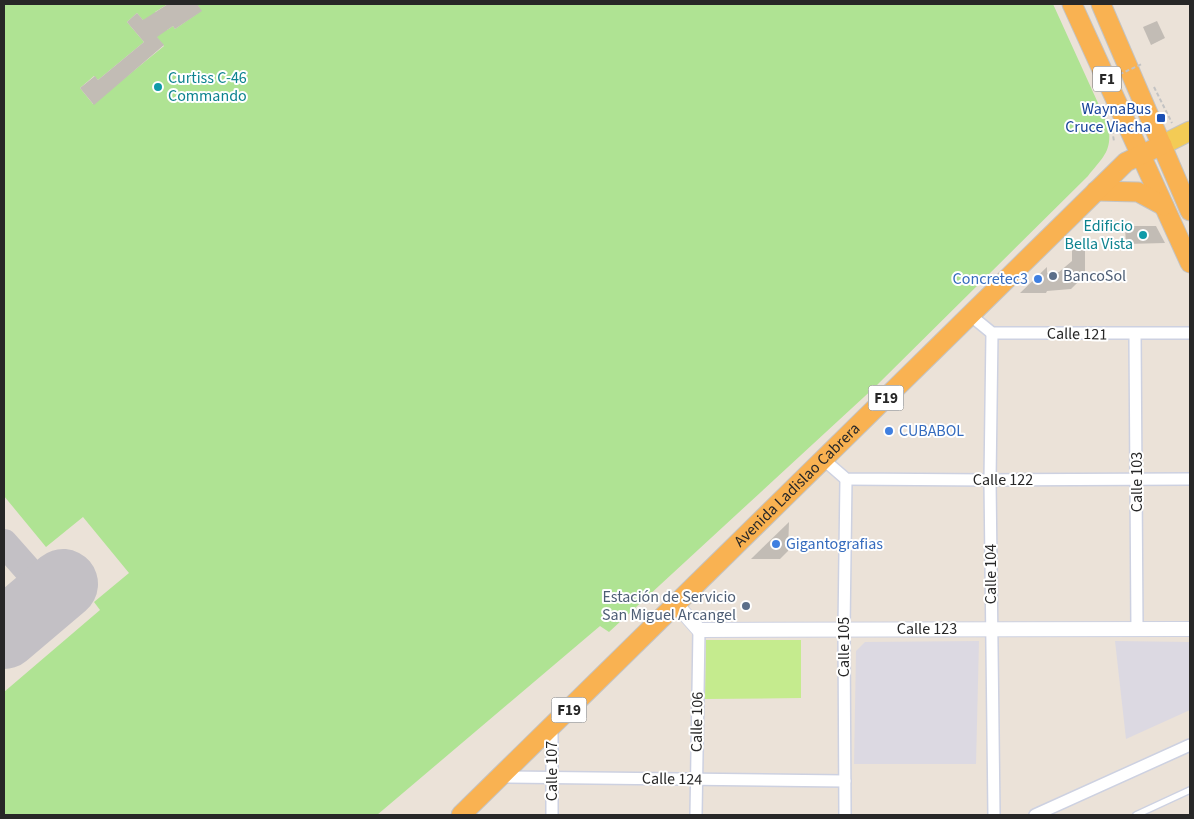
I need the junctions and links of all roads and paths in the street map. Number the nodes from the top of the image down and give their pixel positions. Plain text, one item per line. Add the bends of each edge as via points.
1 (1072, 4) edge
2 (1101, 4) edge
3 (1142, 64) dead end
4 (1096, 85) dead end
5 (1153, 86) dead end
6 (1177, 138) edge
7 (1141, 154) junction
8 (1096, 191) junction
9 (1164, 206) junction
10 (1190, 211) edge
11 (1190, 263) edge
12 (970, 315) junction
13 (992, 333) junction
14 (1190, 333) edge
15 (1135, 334) junction
16 (823, 459) junction
17 (1137, 478) junction
18 (1190, 478) edge
19 (846, 479) junction
20 (990, 480) junction
21 (676, 604) junction
22 (844, 628) junction
23 (991, 628) junction
24 (1137, 629) junction
25 (1190, 629) edge
26 (699, 630) junction
27 (552, 726) junction
28 (1190, 745) edge
29 (500, 777) junction
30 (552, 778) junction
31 (696, 780) junction
32 (845, 781) junction
33 (1190, 790) edge
34 (1147, 813) edge
35 (461, 815) edge
36 (552, 815) edge
37 (696, 815) edge
38 (845, 815) edge
39 (994, 815) edge
40 (1035, 815) edge
41 (1136, 815) edge

1 - 7 highway, F1
2 - 6 highway, F1
3 - 4 path, bridge
5 - 6 path
6 - 7 highway, Avenida Ladislao Cabrera / F19
6 - 10 highway, F1
7 - 8 highway, Avenida Ladislao Cabrera / F19 via 1126,162
7 - 9 highway, F1
8 - 9 highway via 1138,192
8 - 12 highway, Avenida Ladislao Cabrera / F19
9 - 11 highway, F1
12 - 13 street
12 - 16 highway, Avenida Ladislao Cabrera / F19
13 - 15 street, Calle 121
13 - 20 street, Calle 104
14 - 15 street, Calle 121
15 - 17 street, Calle 103
16 - 19 street
16 - 21 highway, Avenida Ladislao Cabrera / F19
17 - 18 street, Calle 122
17 - 20 street, Calle 122
17 - 24 street, Calle 103
19 - 20 street, Calle 122
19 - 22 street, Calle 105
20 - 23 street, Calle 104
21 - 26 street
21 - 27 highway, Avenida Ladislao Cabrera / F19
22 - 23 street, Calle 123
22 - 26 street, Calle 123
22 - 32 street, Calle 105
23 - 24 street, Calle 123
23 - 39 street, Calle 104
24 - 25 street, Calle 123
26 - 31 street, Calle 106
27 - 29 highway, Avenida Ladislao Cabrera / F19
27 - 30 street, Calle 107
28 - 40 street
29 - 30 street, Calle 124
29 - 35 highway, Avenida Ladislao Cabrera / F19
30 - 31 street, Calle 124
30 - 36 street, Calle 107
31 - 32 street, Calle 124
31 - 37 street, Calle 106
32 - 38 street, Calle 105
33 - 34 lane
34 - 41 lane

